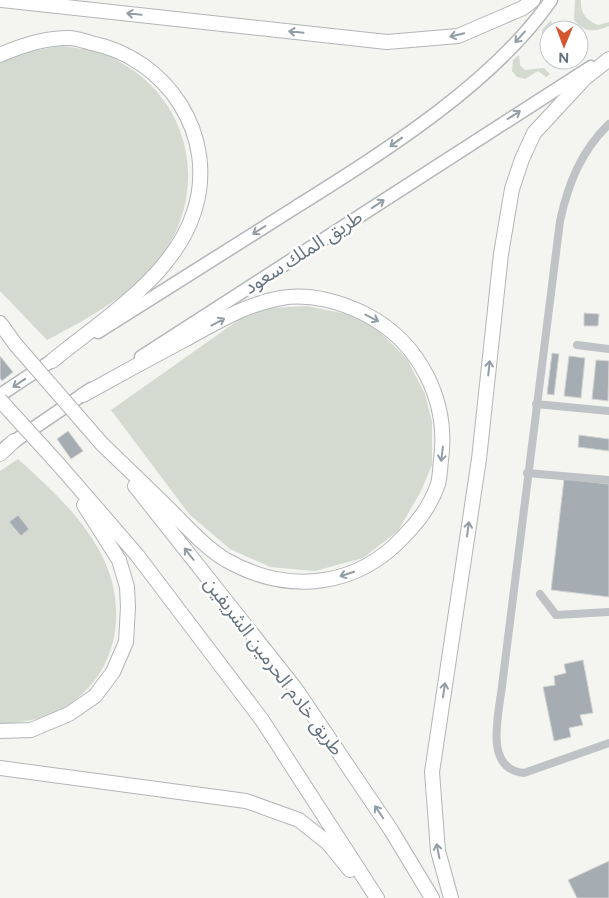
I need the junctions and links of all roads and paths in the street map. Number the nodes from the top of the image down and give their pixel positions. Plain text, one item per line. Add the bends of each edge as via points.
1 (2, 0) edge
2 (532, 0) edge
3 (551, 0) edge
4 (0, 55) edge
5 (609, 57) edge
6 (609, 124) edge
7 (0, 323) edge
8 (0, 330) edge
9 (16, 345) junction
10 (577, 345) dead end
11 (609, 349) edge
12 (52, 361) junction
13 (0, 395) edge
14 (83, 395) junction
15 (0, 400) edge
16 (536, 404) junction
17 (609, 411) edge
18 (14, 441) joint
19 (102, 444) junction
20 (0, 452) edge
21 (60, 466) junction
22 (527, 474) junction
23 (609, 480) edge
24 (540, 594) dead end
25 (609, 612) edge
26 (0, 732) edge
27 (609, 744) edge
28 (0, 768) edge
29 (373, 898) edge
30 (378, 898) edge
31 (432, 898) edge
32 (451, 898) edge

2 -> 1 highway via 524,8 458,36 387,42
3 -> 12 main road via 484,72 378,156
4 - 12 highway via 26,43 70,38 113,47 149,68 176,96 194,133 200,172 195,212 177,249 155,277
14 -> 5 main road, طريق الملك سعود
32 -> 5 highway via 438,851 432,772 479,459 501,254 512,189 534,133
6 - 16 street via 587,149 566,195
7 - 9 highway
8 - 9 highway
9 - 19 highway, bridge
10 - 11 street
12 -> 13 main road
14 - 18 main road, طريق الملك سعود
14 -> 19 highway via 240,310 282,297 316,298 348,305 382,323 407,344 427,374 440,406 444,443 438,483 419,520 393,549 361,570 324,582 291,582 259,575 224,559
15 - 21 highway, bridge
16 - 17 street
16 - 22 street
18 - 20 highway
31 -> 19 highway, طريق خادم الحرمين الشريفين via 391,830 295,688
21 - 26 highway via 119,560 127,587 126,642 113,672 95,696 69,714 31,730
21 - 30 highway via 136,555 262,720
22 - 23 street
22 - 27 street via 502,686 498,755 505,765 524,773
24 - 25 street via 556,615
28 - 29 highway via 255,804 299,820 328,844

